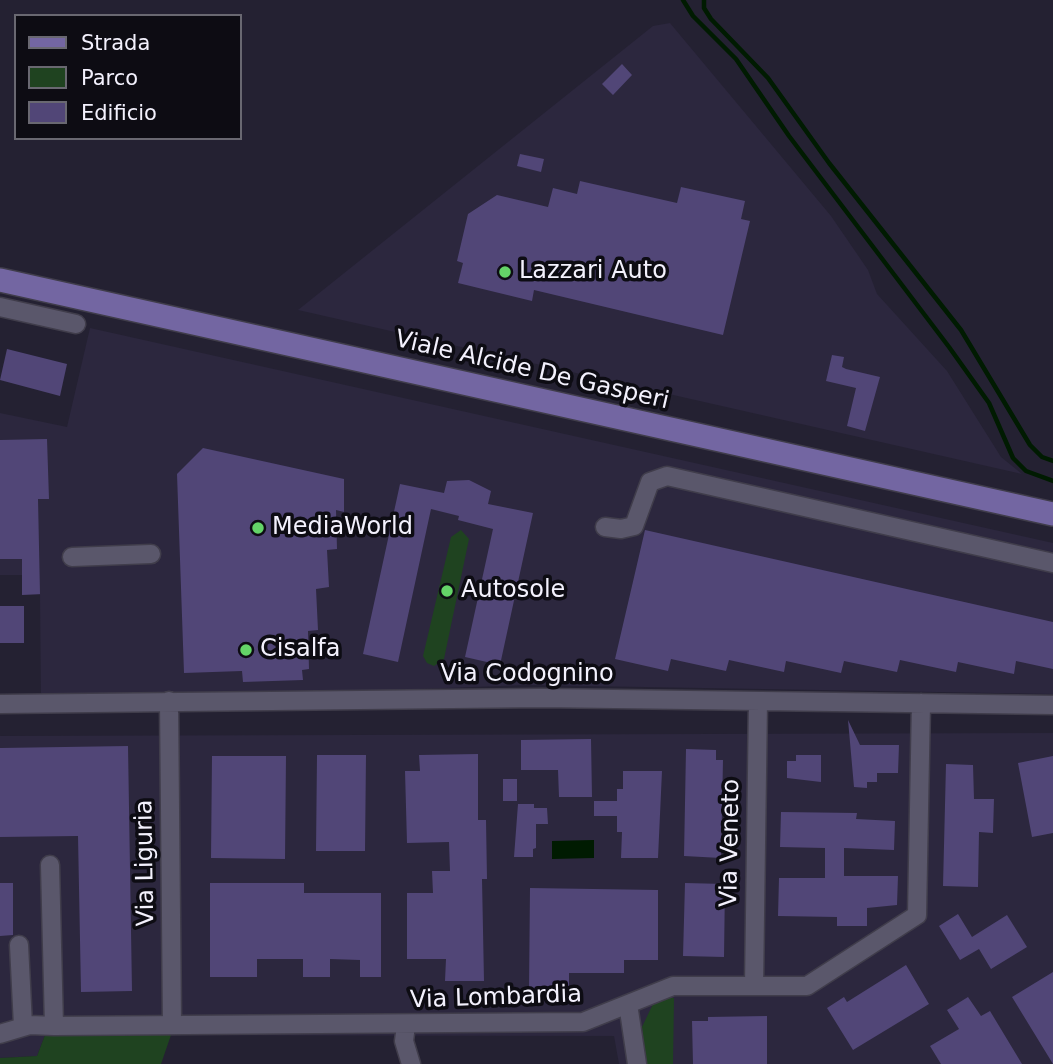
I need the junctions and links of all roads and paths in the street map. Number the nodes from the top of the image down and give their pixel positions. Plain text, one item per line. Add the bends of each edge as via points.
1 (1, 282) edge
2 (0, 307) edge
3 (76, 324) dead end
4 (1053, 513) edge
5 (606, 527) dead end
6 (151, 554) dead end
7 (72, 557) dead end
8 (1053, 564) edge
9 (169, 701) junction
10 (758, 701) junction
11 (921, 703) junction
12 (0, 704) edge
13 (1053, 705) edge
14 (50, 865) dead end
15 (19, 945) dead end
16 (754, 986) junction
17 (628, 1004) junction
18 (172, 1024) junction
19 (406, 1025) junction
20 (23, 1026) junction
21 (54, 1026) junction
22 (0, 1034) edge
23 (411, 1064) edge
24 (637, 1064) edge

1 - 4 main road, Viale Alcide De Gasperi
2 - 3 street
5 - 8 street via 634,526 650,482 667,476
6 - 7 street
9 - 10 street, Via Codognino
9 - 12 street, Via Codognino
9 - 18 street, Via Liguria
10 - 11 street, Via Codognino
10 - 16 street, Via Veneto
11 - 13 street, Via Codognino
11 - 16 street, Via Lombardia via 917,915 807,986
14 - 21 street
15 - 20 street
16 - 17 street, Via Lombardia via 673,986
17 - 19 street, Via Lombardia via 583,1023
17 - 24 street
18 - 19 street, Via Lombardia
18 - 21 street, Via Lombardia
19 - 23 street via 404,1041
20 - 21 street, Via Lombardia
20 - 22 street, Via Lombardia

